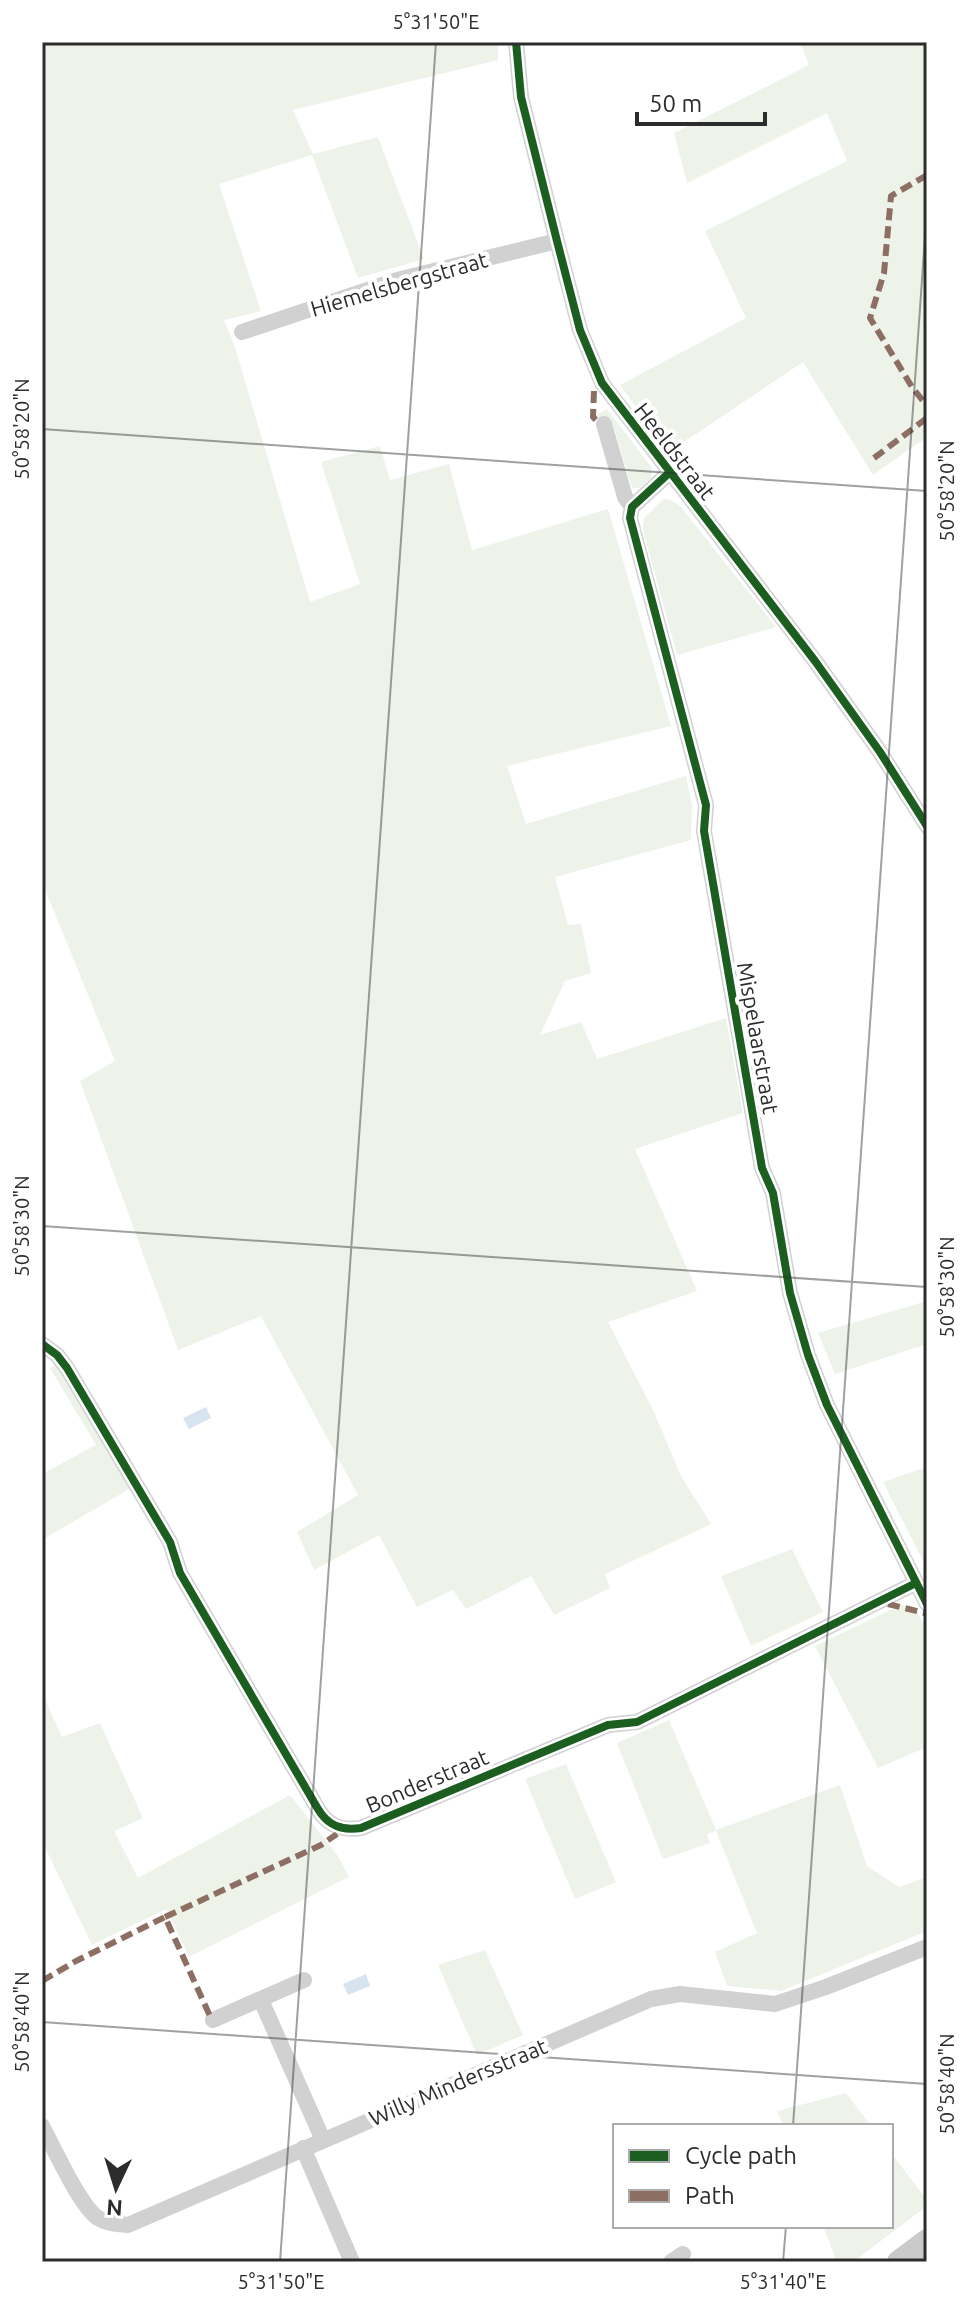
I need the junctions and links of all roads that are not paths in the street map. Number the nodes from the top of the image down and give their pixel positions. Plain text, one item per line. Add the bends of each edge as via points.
1 (516, 42) edge
2 (557, 241) junction
3 (242, 332) dead end
4 (604, 424) dead end
5 (669, 473) junction
6 (632, 507) junction
7 (927, 826) edge
8 (42, 1344) edge
9 (916, 1583) junction
10 (927, 1604) edge
11 (927, 1947) edge
12 (304, 1980) dead end
13 (261, 2000) junction
14 (213, 2020) dead end
15 (42, 2126) edge
16 (323, 2140) junction
17 (47, 2147) edge
18 (303, 2148) junction
19 (927, 2241) edge
20 (352, 2262) edge
21 (899, 2262) edge

1 - 2 street, Heeldstraat via 521,97
2 - 3 street, Hiemelsbergstraat via 397,280
2 - 5 street, Heeldstraat via 590,358 616,404
4 - 6 street, Mispelaarstraat
5 - 6 street
5 - 7 street, Heeldstraat via 815,661
6 - 9 street, Mispelaarstraat via 630,518 706,805 704,831 762,1168 773,1193 790,1293 827,1405
8 - 9 street, Bonderstraat via 67,1368 324,1819 341,1828 361,1828 608,1725 637,1722
9 - 10 street, Mispelaarstraat
11 - 16 street, Willy Mindersstraat via 775,2004 663,1995
12 - 13 street
13 - 14 street
13 - 16 street
15 - 17 street, Willy Mindersstraat
16 - 18 street, Willy Mindersstraat
17 - 18 street, Willy Mindersstraat via 98,2219 128,2225
18 - 20 street
19 - 21 main road

